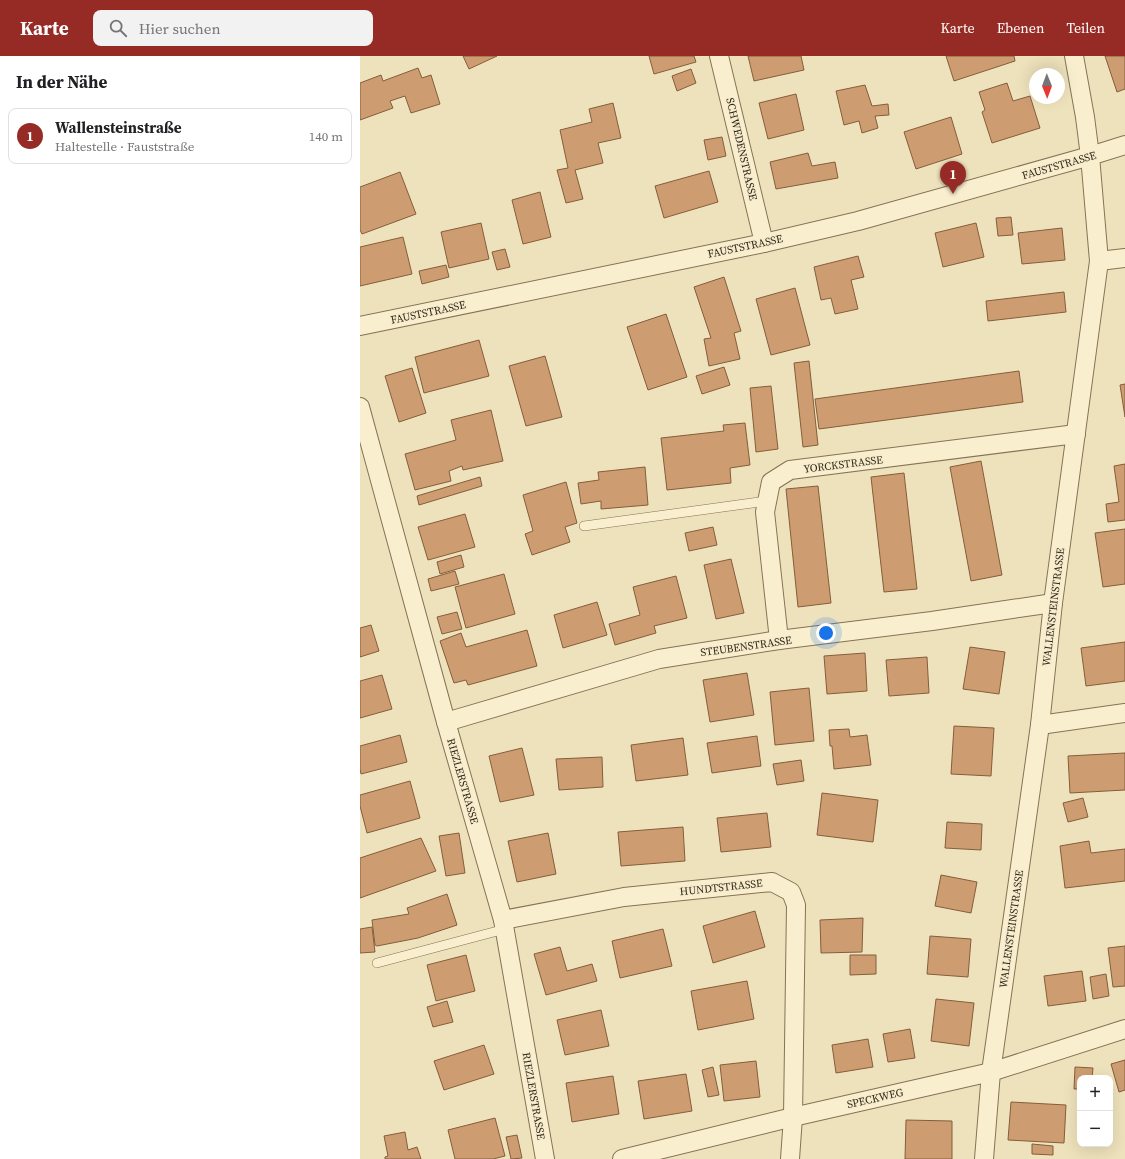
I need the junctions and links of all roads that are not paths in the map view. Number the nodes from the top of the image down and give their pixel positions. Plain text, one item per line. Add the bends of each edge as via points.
1 (719, 56) edge
2 (1074, 56) edge
3 (1125, 145) edge
4 (1090, 156) junction
5 (764, 242) junction
6 (1125, 258) edge
7 (1098, 261) junction
8 (360, 326) edge
9 (360, 407) edge
10 (1076, 434) junction
11 (767, 501) junction
12 (584, 526) dead end
13 (1053, 603) junction
14 (779, 640) junction
15 (1125, 713) edge
16 (446, 722) junction
17 (1040, 725) junction
18 (504, 925) junction
19 (378, 963) dead end
20 (1125, 1029) edge
21 (991, 1072) junction
22 (793, 1117) junction
23 (545, 1159) edge
24 (622, 1159) edge
25 (790, 1159) edge
26 (984, 1159) edge

1 - 5 street, SCHWEDENSTRASSE
2 - 4 street, WALLENSTEINSTRASSE
3 - 4 street, FAUSTSTRASSE
4 - 5 street, FAUSTSTRASSE via 858,221
4 - 7 street, WALLENSTEINSTRASSE
5 - 8 street, FAUSTSTRASSE
6 - 7 street
7 - 10 street, WALLENSTEINSTRASSE
9 - 16 street, RIEZLERSTRASSE
10 - 11 street, YORCKSTRASSE via 790,470 771,482
10 - 13 street, WALLENSTEINSTRASSE
11 - 12 lane
11 - 14 street, YORCKSTRASSE via 765,512
13 - 14 street, STEUBENSTRASSE
13 - 17 street, WALLENSTEINSTRASSE
14 - 16 street, STEUBENSTRASSE via 659,658
15 - 17 street
16 - 18 street, RIEZLERSTRASSE
17 - 21 street, WALLENSTEINSTRASSE
18 - 19 lane
18 - 22 street, HUNDTSTRASSE via 624,897 772,882 791,892 796,905
18 - 23 street, RIEZLERSTRASSE
20 - 21 street, SPECKWEG
21 - 22 street, SPECKWEG
21 - 26 street, WALLENSTEINSTRASSE
22 - 24 street, SPECKWEG
22 - 25 street, HUNDTSTRASSE

